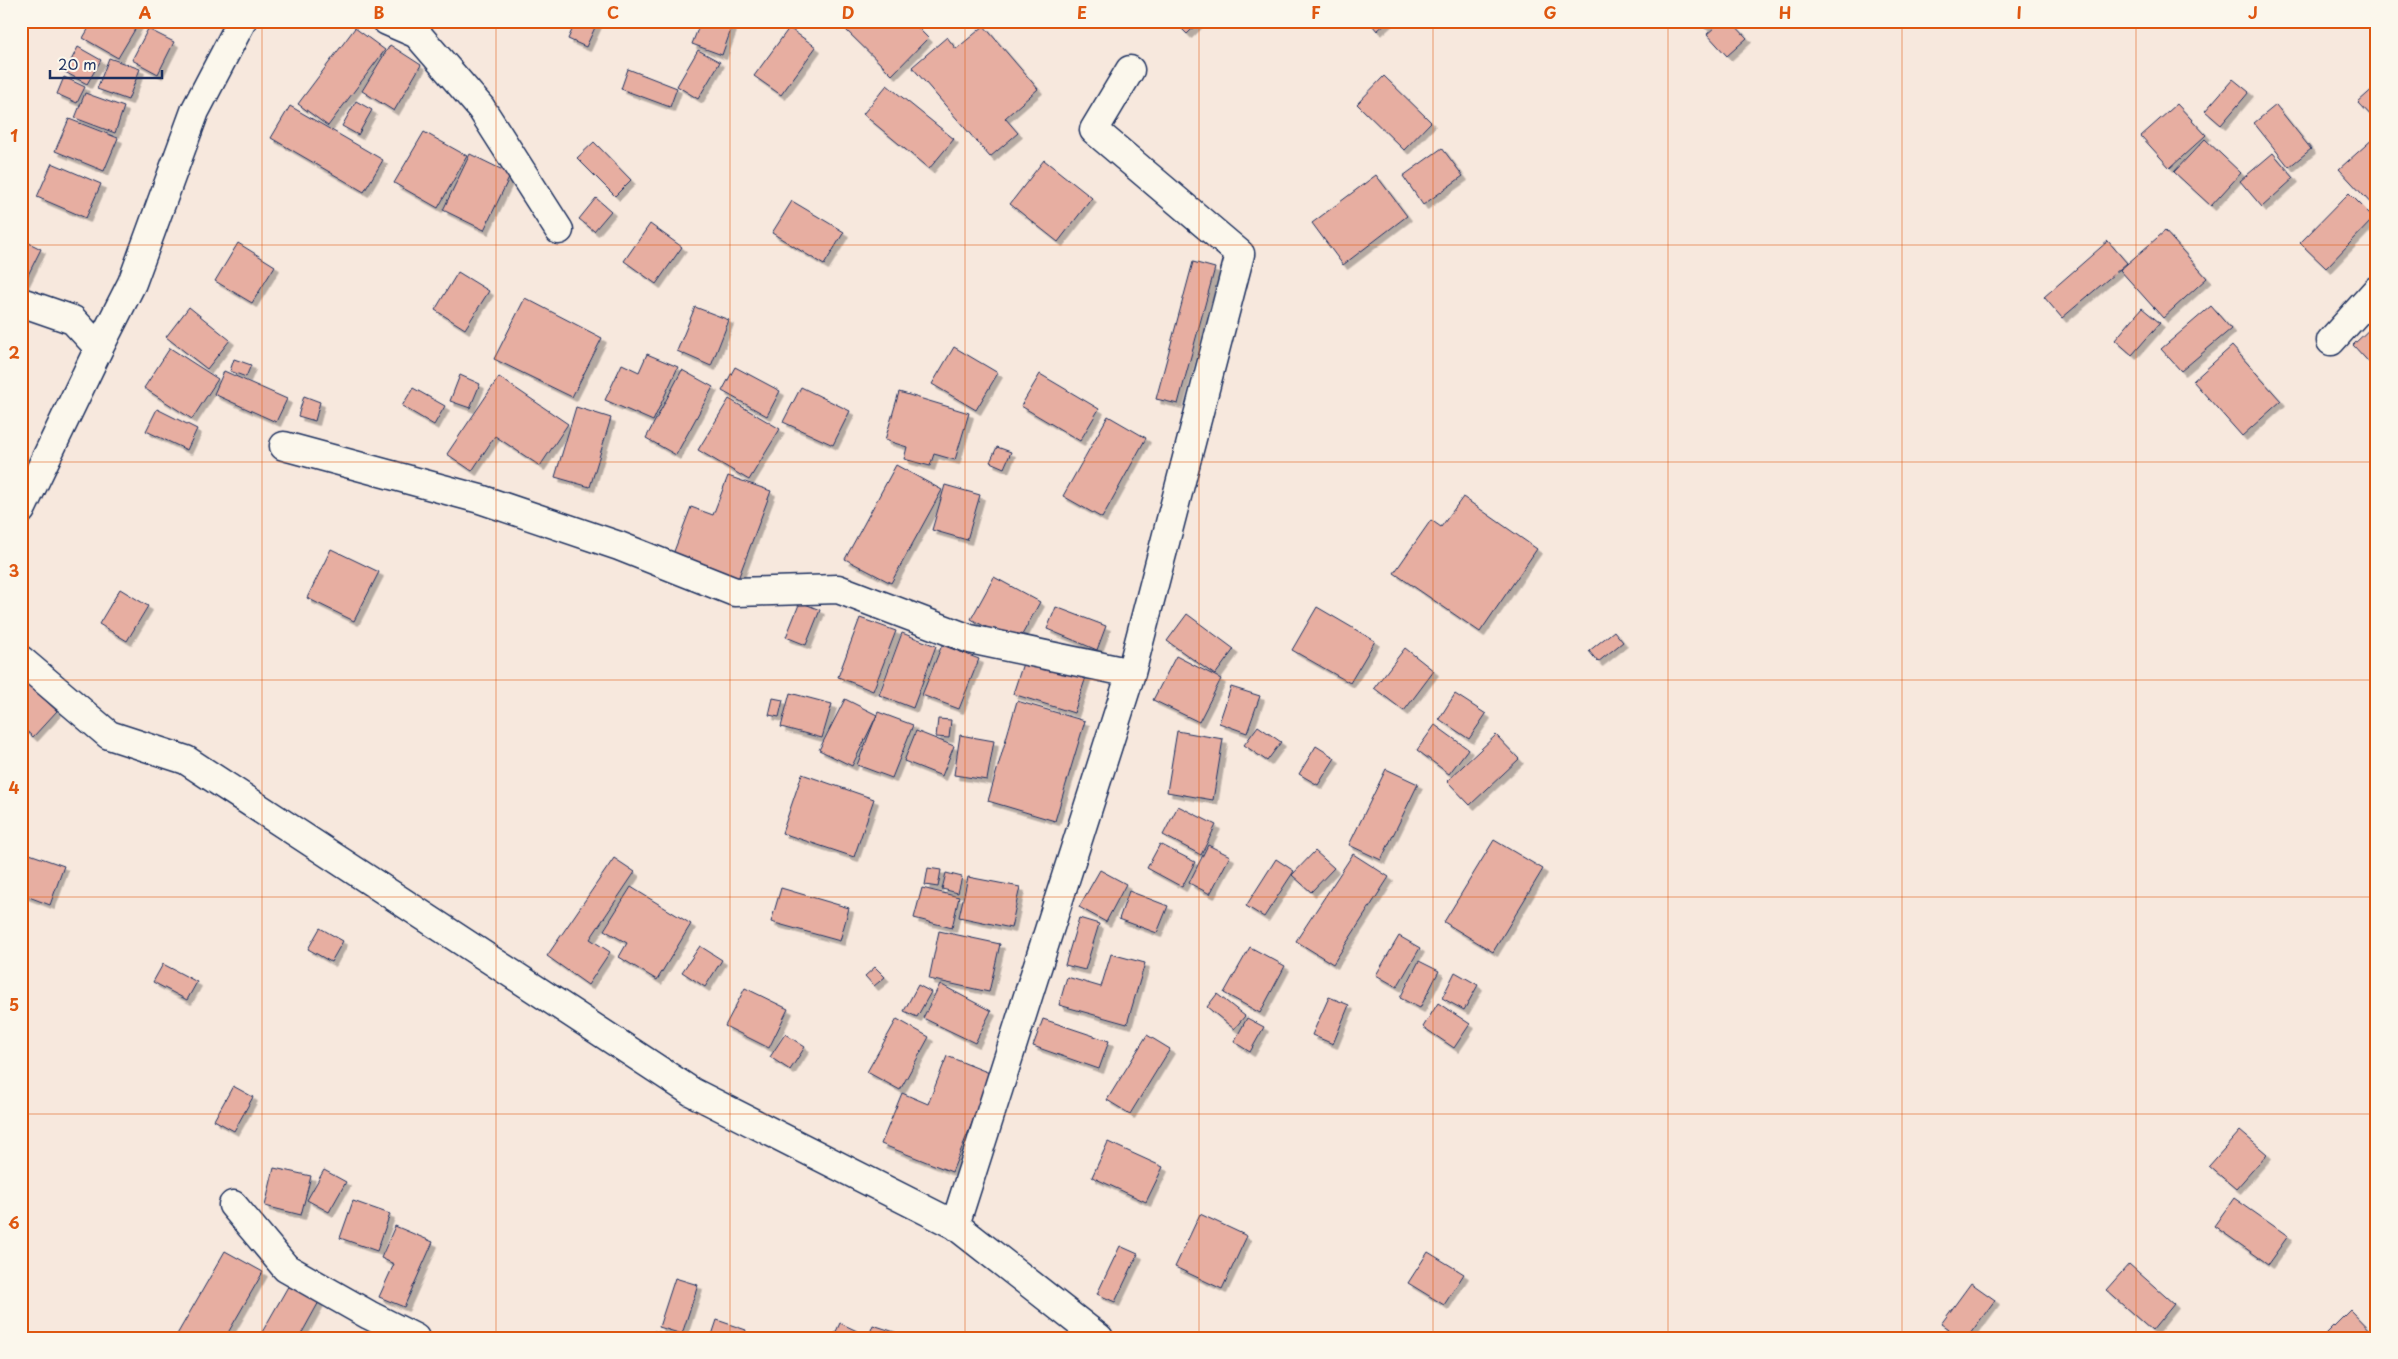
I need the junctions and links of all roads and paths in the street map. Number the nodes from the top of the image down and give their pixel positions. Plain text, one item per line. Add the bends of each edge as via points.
1 (242, 21) edge
2 (387, 21) edge
3 (1130, 70) dead end
4 (559, 230) dead end
5 (2377, 290) edge
6 (21, 302) edge
7 (2331, 340) dead end
8 (99, 348) junction
9 (284, 446) dead end
10 (21, 510) edge
11 (21, 660) edge
12 (1131, 673) junction
13 (233, 1205) dead end
14 (954, 1225) junction
15 (415, 1338) edge
16 (1099, 1338) edge

1 - 8 street via 195,111 132,283
2 - 4 street via 417,34 481,108
3 - 12 street via 1094,130 1240,254
5 - 7 street
6 - 8 street via 74,320
8 - 10 street
9 - 12 street via 480,499 619,546 735,592 838,589 970,639
11 - 14 street via 109,735 186,760 692,1092
12 - 14 street
13 - 15 street via 286,1268
14 - 16 street

